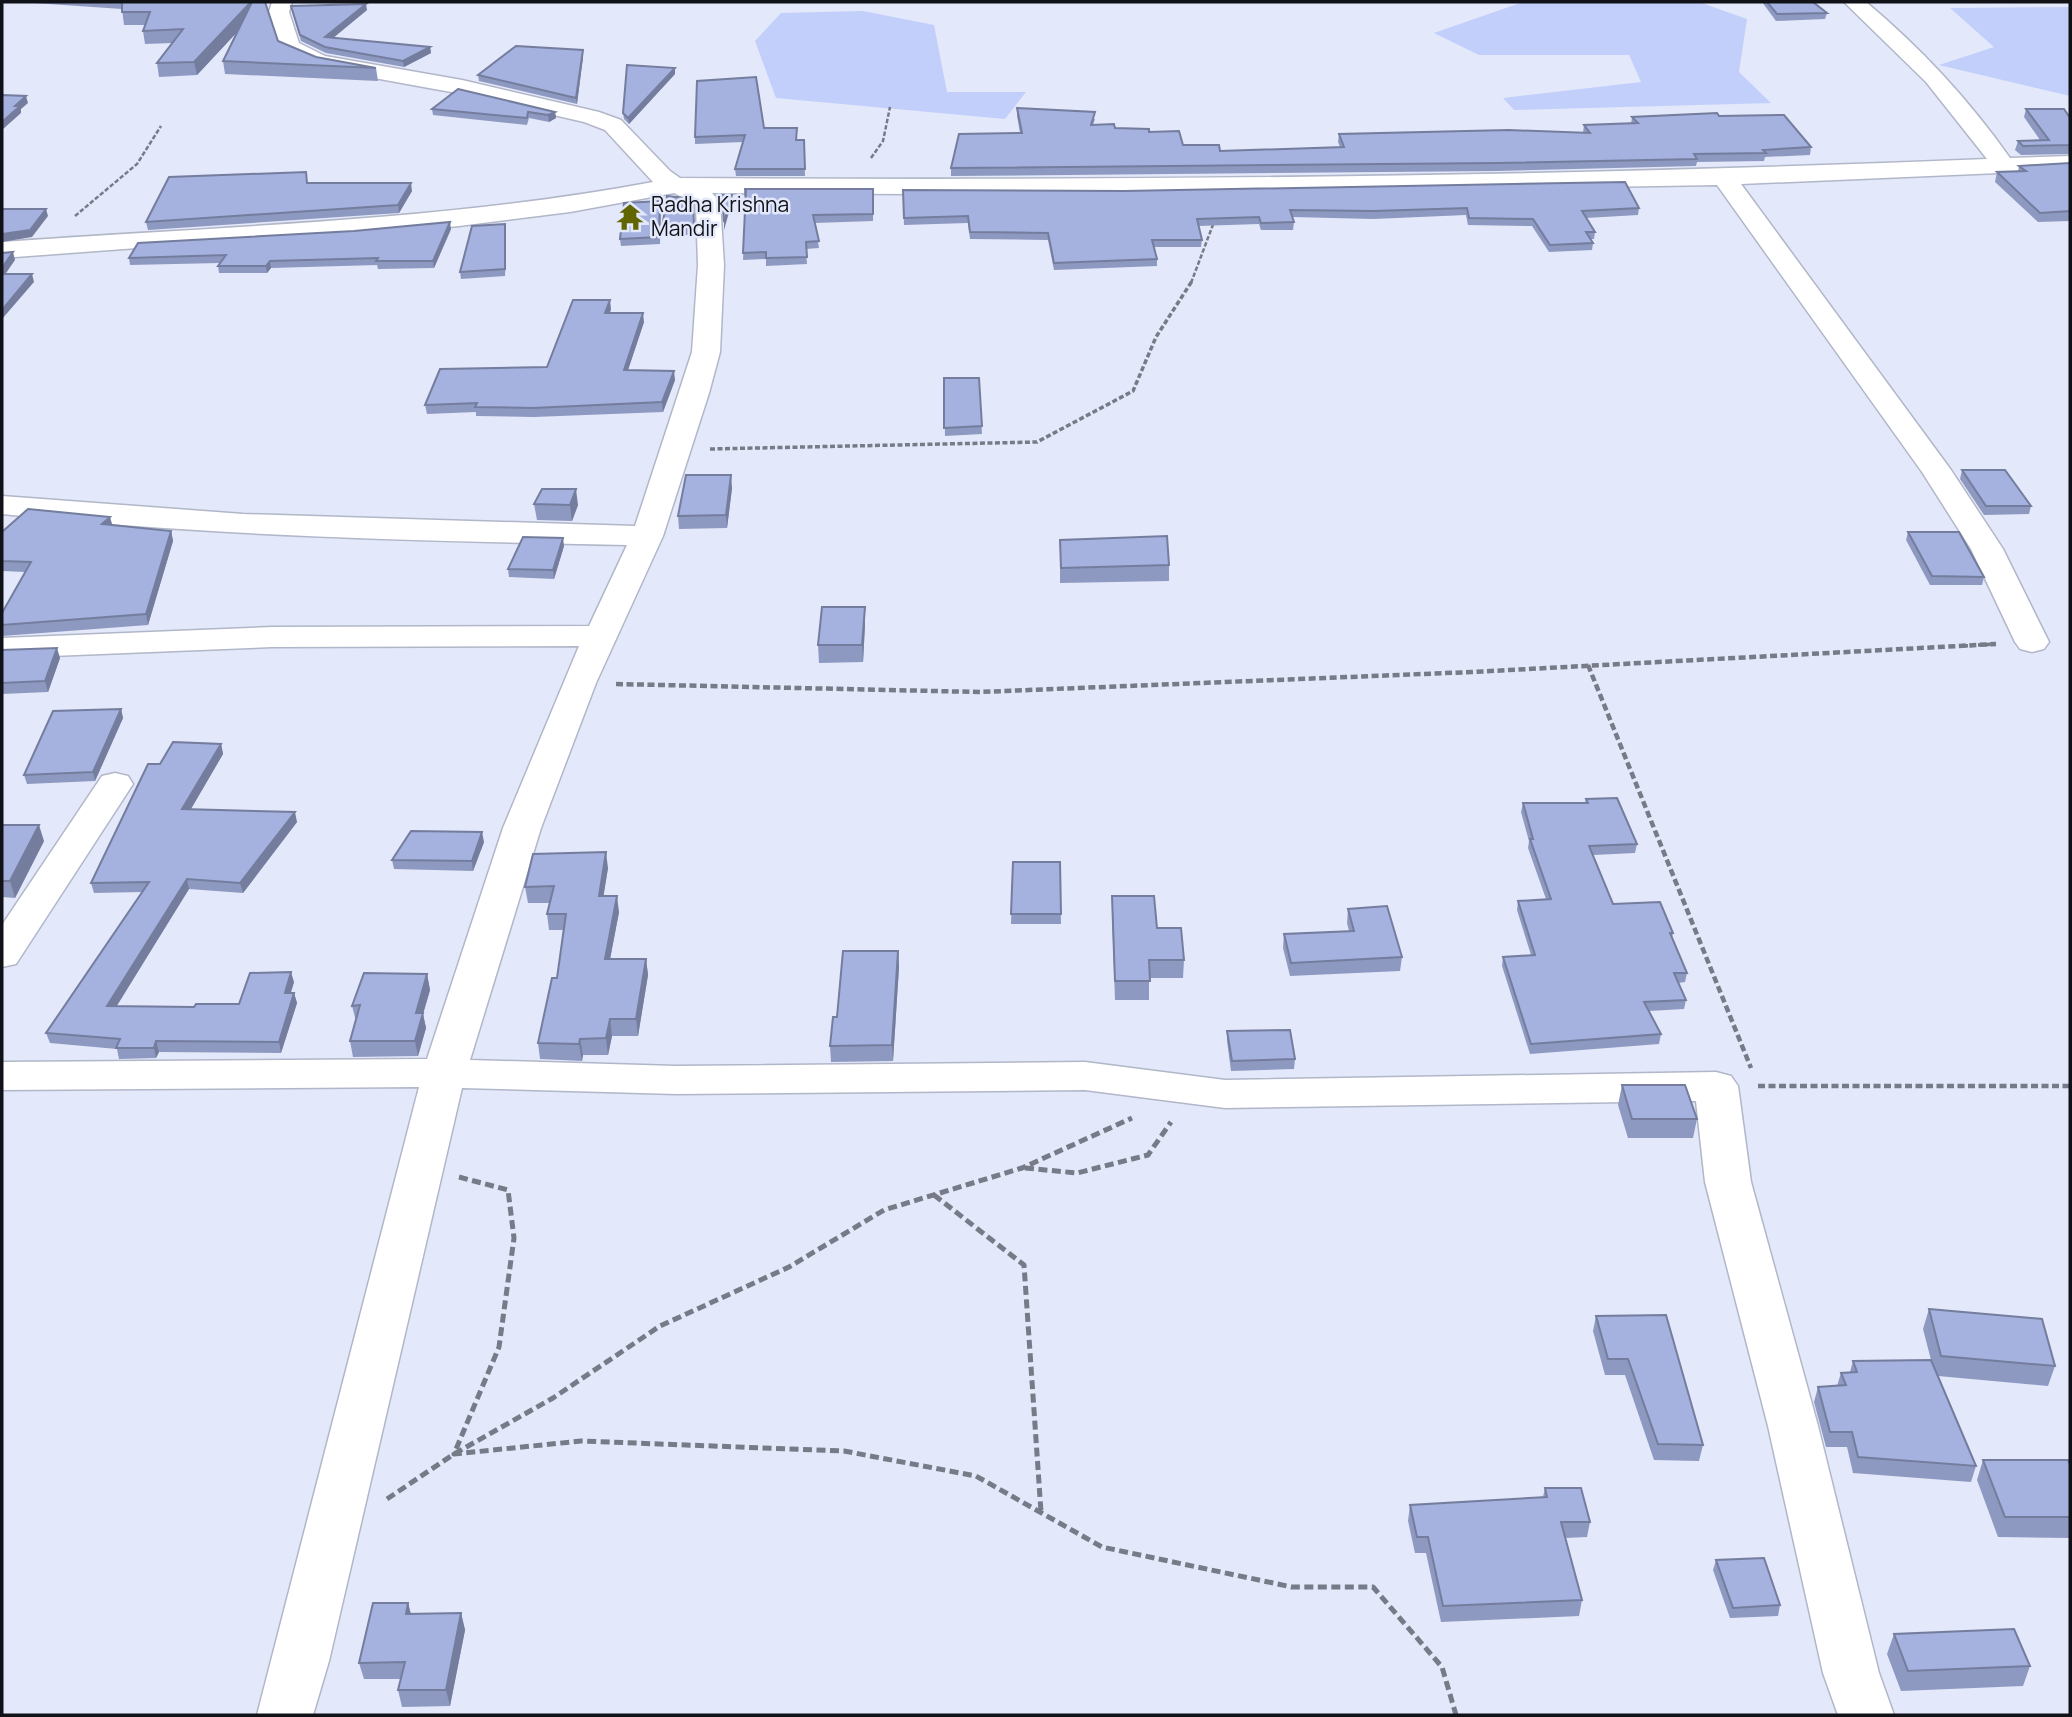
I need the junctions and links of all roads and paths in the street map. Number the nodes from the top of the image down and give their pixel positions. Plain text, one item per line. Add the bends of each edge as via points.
1 (282, 2) edge
2 (1854, 2) edge
3 (890, 107) dead end
4 (161, 126) dead end
5 (2070, 163) edge
6 (2002, 164) junction
7 (1723, 177) junction
8 (676, 185) junction
9 (1206, 186) junction
10 (850, 187) junction
11 (55, 246) junction
12 (2, 250) edge
13 (678, 450) junction
14 (12, 506) edge
15 (2, 531) edge
16 (647, 536) junction
17 (601, 636) junction
18 (2032, 642) joint
19 (2, 648) edge
20 (1588, 665) junction
21 (579, 683) junction
22 (115, 784) dead end
23 (2, 955) edge
24 (444, 1073) junction
25 (2, 1076) edge
26 (1716, 1086) junction
27 (2070, 1086) edge
28 (1194, 1090) junction
29 (421, 1167) junction
30 (1022, 1168) junction
31 (934, 1195) junction
32 (454, 1454) junction
33 (1041, 1513) junction
34 (331, 1536) junction
35 (285, 1715) edge
36 (1456, 1715) edge
37 (1866, 1715) edge

1 - 8 street via 279,12 289,47 301,54 591,117 613,125 661,176
2 - 6 street via 1976,125
3 - 10 path via 883,141
4 - 11 path via 137,164 69,220
5 - 6 street
6 - 7 street
7 - 9 street
7 - 18 street via 1936,470 1987,549
8 - 10 street
8 - 11 street via 570,205 459,218
8 - 13 street via 708,202 711,265 706,352
9 - 10 street
9 - 13 path via 1215,224 1190,286 1156,337 1133,391 1037,442
11 - 12 street
13 - 16 street
14 - 15 street
14 - 16 street via 445,532
16 - 17 street
17 - 19 street via 272,637
17 - 21 street
18 - 20 path
20 - 21 path via 980,692
20 - 26 path via 1753,1067
21 - 24 street via 522,828
22 - 23 street
24 - 25 street
24 - 28 street via 676,1080 1085,1076
24 - 29 street
26 - 27 path
26 - 28 street via 1225,1094
26 - 37 street via 1728,1182 1793,1426 1851,1673
28 - 30 path
28 - 30 path via 1148,1155 1077,1173
29 - 32 path via 508,1190 514,1238 499,1347
29 - 34 street
30 - 31 path
31 - 32 path via 884,1210 789,1267 660,1326 553,1398
31 - 33 path via 1024,1265
32 - 33 path via 581,1441 844,1451 976,1476
32 - 34 path
33 - 36 path via 1102,1547 1292,1587 1373,1587 1442,1667
34 - 35 street

